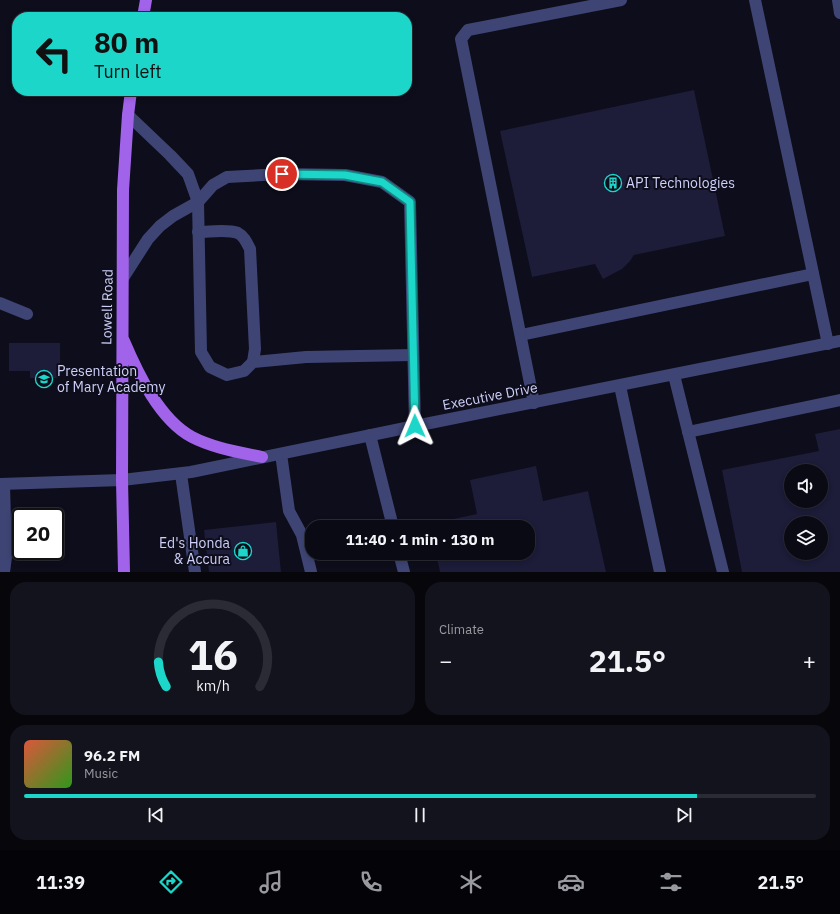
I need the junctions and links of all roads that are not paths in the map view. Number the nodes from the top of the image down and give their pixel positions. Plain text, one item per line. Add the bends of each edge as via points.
1 (146, 0) edge
2 (621, 0) edge
3 (755, 0) edge
4 (838, 0) edge
5 (144, 12) edge
6 (840, 13) edge
7 (130, 96) edge
8 (128, 115) junction
9 (198, 202) junction
10 (198, 232) junction
11 (814, 274) junction
12 (123, 278) junction
13 (0, 303) edge
14 (27, 314) dead end
15 (521, 335) junction
16 (122, 337) junction
17 (834, 343) edge
18 (413, 354) junction
19 (253, 362) junction
20 (674, 375) junction
21 (620, 386) junction
22 (840, 400) edge
23 (534, 403) junction
24 (415, 426) junction
25 (688, 432) junction
26 (370, 435) junction
27 (281, 454) junction
28 (262, 457) junction
29 (181, 474) junction
30 (122, 480) junction
31 (2, 484) edge
32 (391, 520) edge
33 (401, 560) edge
34 (4, 572) edge
35 (124, 572) edge
36 (195, 572) edge
37 (311, 572) edge
38 (404, 572) edge
39 (660, 572) edge
40 (723, 572) edge

1 - 5 main road
2 - 15 street via 468,30 461,38
3 - 11 street
4 - 6 street
7 - 8 main road, Lowell Road
8 - 9 street via 188,174
8 - 12 main road, Lowell Road via 123,190
9 - 10 street
9 - 12 street via 160,226 148,239
9 - 18 street via 213,185 227,177 282,174 345,175 382,182 410,202
10 - 19 street via 238,234 250,249 255,348
10 - 19 street via 201,352 210,367 227,375 244,371
11 - 15 street
11 - 17 street
12 - 16 main road, Lowell Road
13 - 14 street
15 - 23 street
16 - 28 main road via 138,373 152,396 178,428 211,445
16 - 30 main road, Lowell Road
17 - 20 street, Executive Drive
18 - 19 street via 306,357
18 - 24 street
20 - 21 street, Executive Drive
20 - 25 street
21 - 23 street, Executive Drive
21 - 39 street
22 - 25 street
23 - 24 street, Executive Drive
24 - 26 street, Executive Drive
25 - 40 street
26 - 27 street, Executive Drive
26 - 32 street
27 - 28 street, Executive Drive
27 - 37 street via 289,512 302,535
28 - 29 street, Executive Drive
29 - 30 street, Executive Drive
29 - 36 street
30 - 31 street, Executive Drive
30 - 35 main road, Lowell Road
31 - 34 street via 6,557
33 - 38 street

